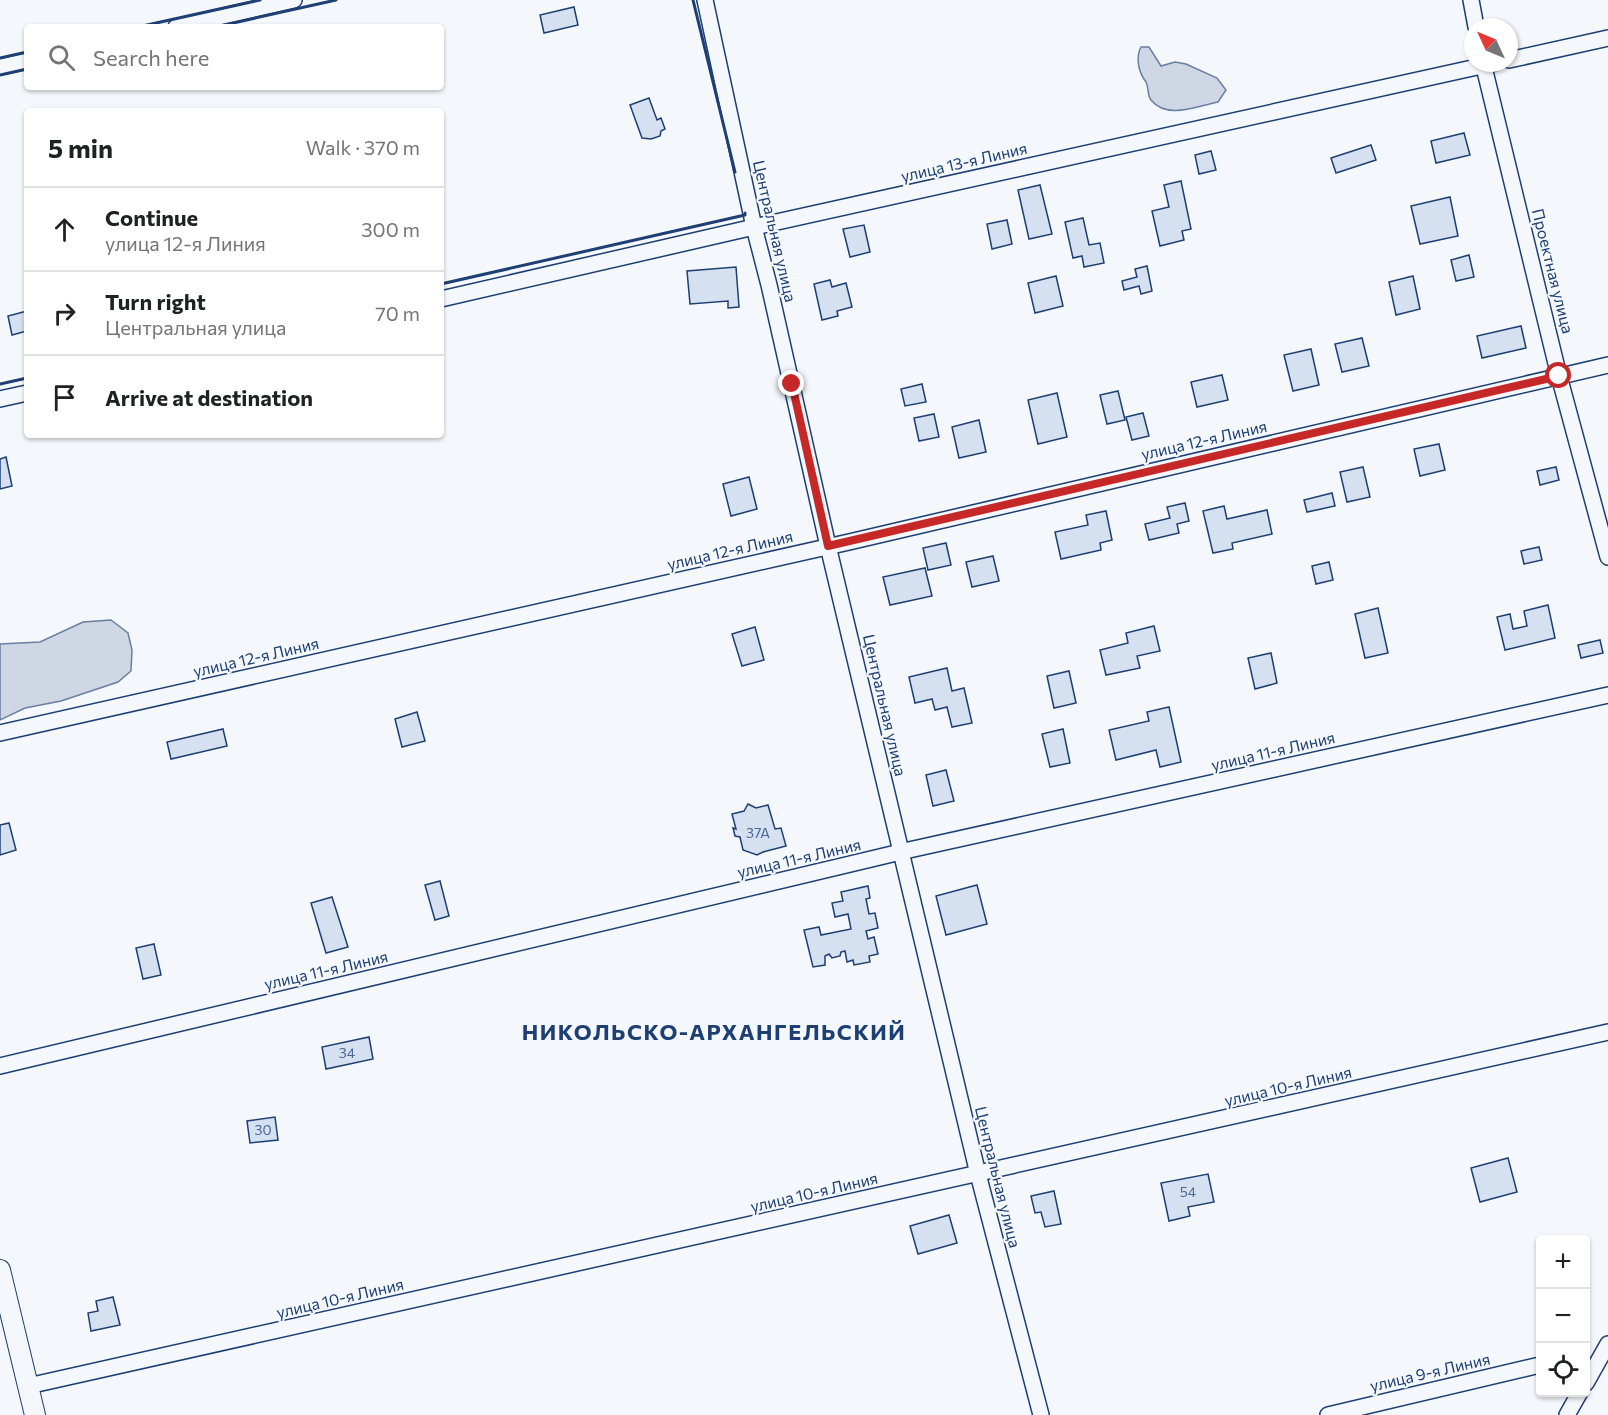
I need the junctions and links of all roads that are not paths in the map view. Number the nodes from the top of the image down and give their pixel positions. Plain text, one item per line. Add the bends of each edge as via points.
1 (294, 0) edge
2 (705, 0) edge
3 (1471, 0) edge
4 (1474, 18) edge
5 (189, 24) edge
6 (1608, 38) edge
7 (1518, 58) edge
8 (24, 62) edge
9 (0, 67) edge
10 (1464, 69) edge
11 (1489, 72) edge
12 (754, 227) junction
13 (444, 297) edge
14 (1608, 365) edge
15 (1559, 376) junction
16 (24, 394) edge
17 (0, 399) edge
18 (828, 546) junction
19 (1608, 557) edge
20 (1608, 695) edge
21 (0, 733) edge
22 (901, 852) junction
23 (1608, 1032) edge
24 (0, 1066) edge
25 (978, 1174) junction
26 (1, 1275) edge
27 (1606, 1347) edge
28 (1590, 1353) edge
29 (1536, 1366) edge
30 (1590, 1376) edge
31 (28, 1386) junction
32 (1577, 1397) edge
33 (35, 1415) edge
34 (1041, 1415) edge
35 (1328, 1415) edge
36 (1568, 1415) edge

1 - 5 street
2 - 12 street, Центральная улица
3 - 4 street
6 - 7 street
8 - 9 street
10 - 12 street, улица 13-я Линия
11 - 15 street, Проектная улица
12 - 13 street, улица 13-я Линия
12 - 18 street, Центральная улица
14 - 15 street, улица 12-я Линия
15 - 18 street, улица 12-я Линия
15 - 19 street, Проектная улица
16 - 17 street
18 - 21 street, улица 12-я Линия
18 - 22 street, Центральная улица
20 - 22 street, улица 11-я Линия
22 - 24 street, улица 11-я Линия
22 - 25 street, Центральная улица
23 - 25 street, улица 10-я Линия
25 - 31 street, улица 10-я Линия
25 - 34 street, Центральная улица
26 - 31 street
27 - 28 street
27 - 30 street
29 - 35 street, улица 9-я Линия
31 - 33 street
32 - 36 street

